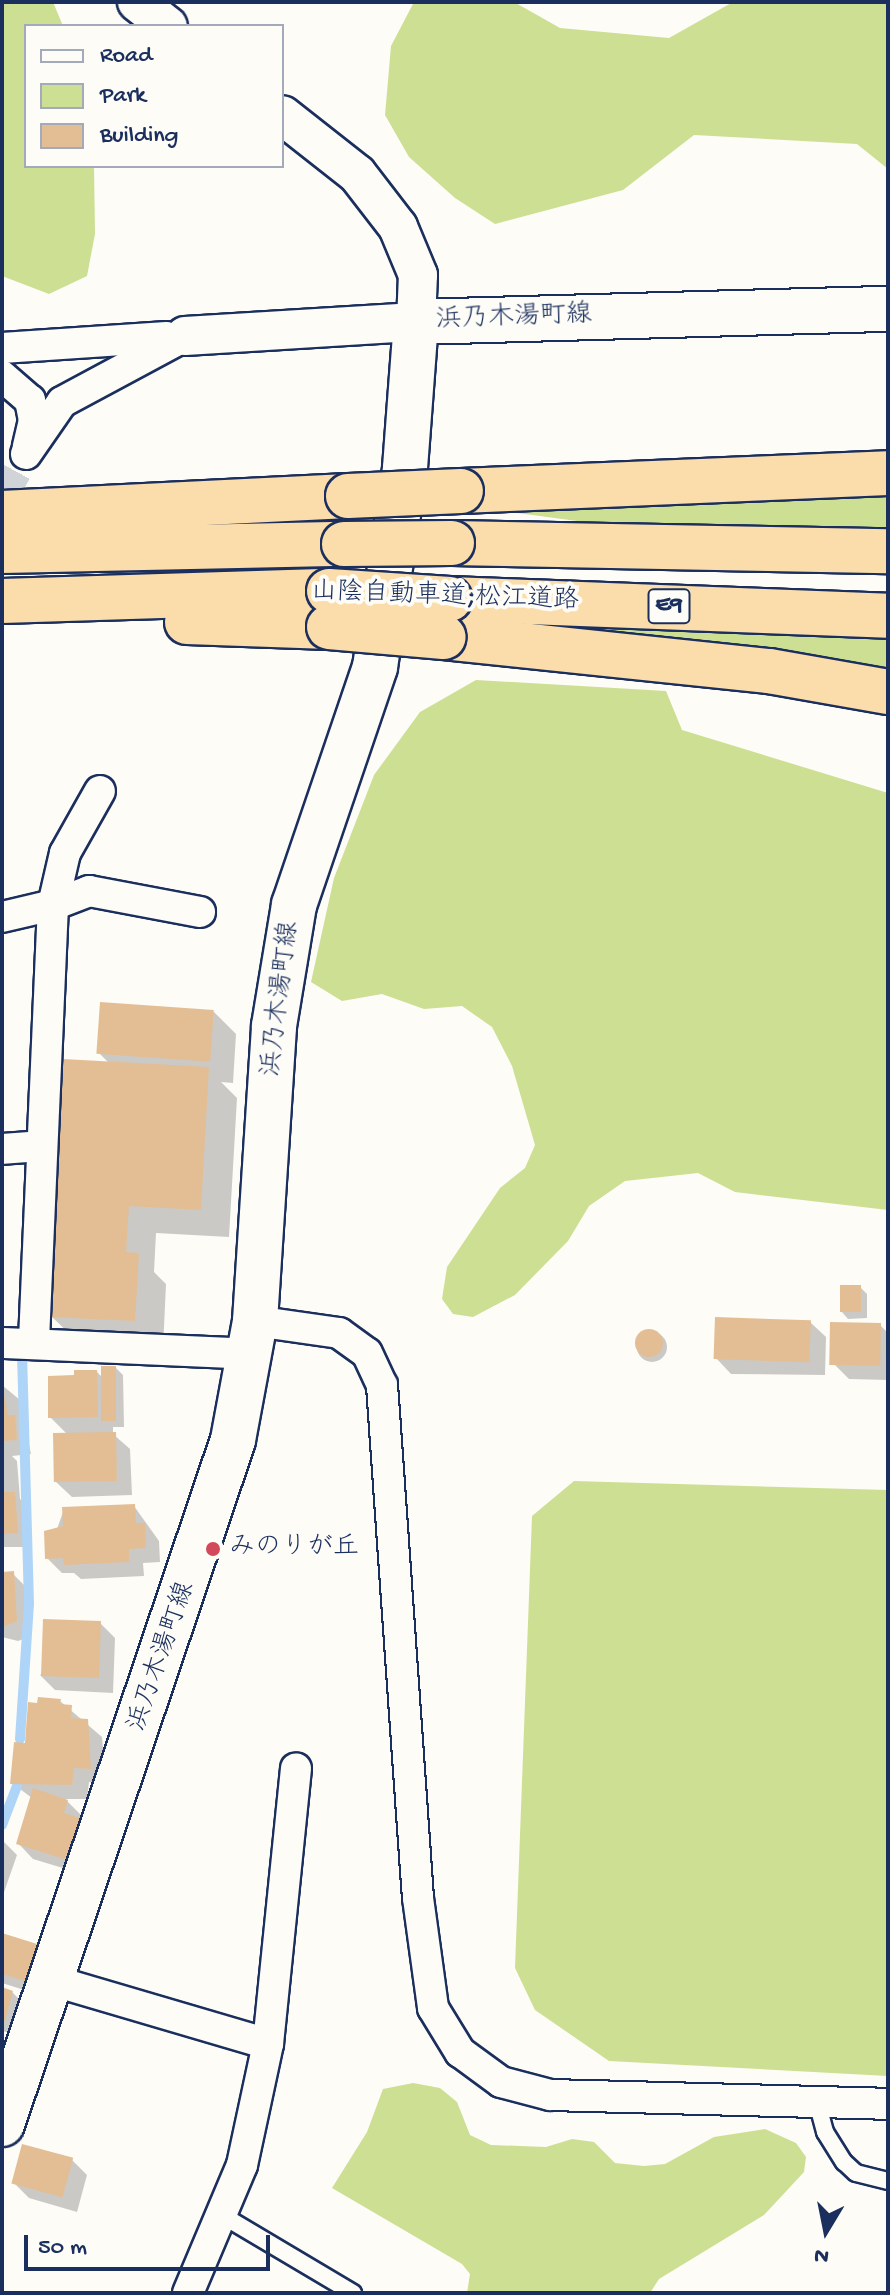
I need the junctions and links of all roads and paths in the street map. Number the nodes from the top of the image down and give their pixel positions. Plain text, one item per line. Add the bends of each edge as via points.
1 (137, 2) edge
2 (165, 24) edge
3 (284, 117) edge
4 (888, 309) edge
5 (416, 322) junction
6 (185, 336) junction
7 (2, 348) edge
8 (2, 376) edge
9 (888, 473) edge
10 (2, 513) edge
11 (2, 551) edge
12 (888, 551) edge
13 (18, 600) edge
14 (888, 616) edge
15 (447, 618) junction
16 (888, 692) edge
17 (100, 791) dead end
18 (53, 905) junction
19 (200, 912) dead end
20 (2, 917) edge
21 (42, 1146) junction
22 (2, 1149) edge
23 (253, 1338) junction
24 (34, 1342) junction
25 (2, 1343) edge
26 (296, 1768) dead end
27 (51, 1980) junction
28 (268, 2044) junction
29 (817, 2102) junction
30 (888, 2104) edge
31 (2, 2124) edge
32 (888, 2181) edge
33 (220, 2214) junction
34 (188, 2293) edge
35 (353, 2293) edge

1 - 2 street
3 - 5 street via 357,174 398,227 418,275
4 - 5 main road, 浜乃木湯町線
5 - 6 street
5 - 23 main road, 浜乃木湯町線 via 405,468 375,667 294,905 276,1011
6 - 7 street
6 - 8 street via 62,402 26,454 34,420 30,400
9 - 10 highway, bridge
11 - 12 highway, 山陰自動車道;松江道路, bridge via 452,543
13 - 15 highway, bridge via 119,619 329,609
14 - 15 highway, 山陰自動車道;松江道路 / E9
15 - 16 highway
17 - 18 street via 65,853
18 - 19 street via 89,891
18 - 20 street
18 - 21 street
21 - 22 street
21 - 24 street
23 - 24 street
23 - 27 main road, 浜乃木湯町線 via 233,1440 197,1556
23 - 29 street via 321,1327 356,1341 375,1365 382,1385 418,1898 433,2008 460,2052 501,2082 550,2095
24 - 25 street
26 - 28 street
27 - 28 street
27 - 31 main road, 浜乃木湯町線
28 - 33 street via 242,2165
29 - 30 street
29 - 32 lane via 825,2132 844,2162 856,2173
33 - 34 street
33 - 35 lane

